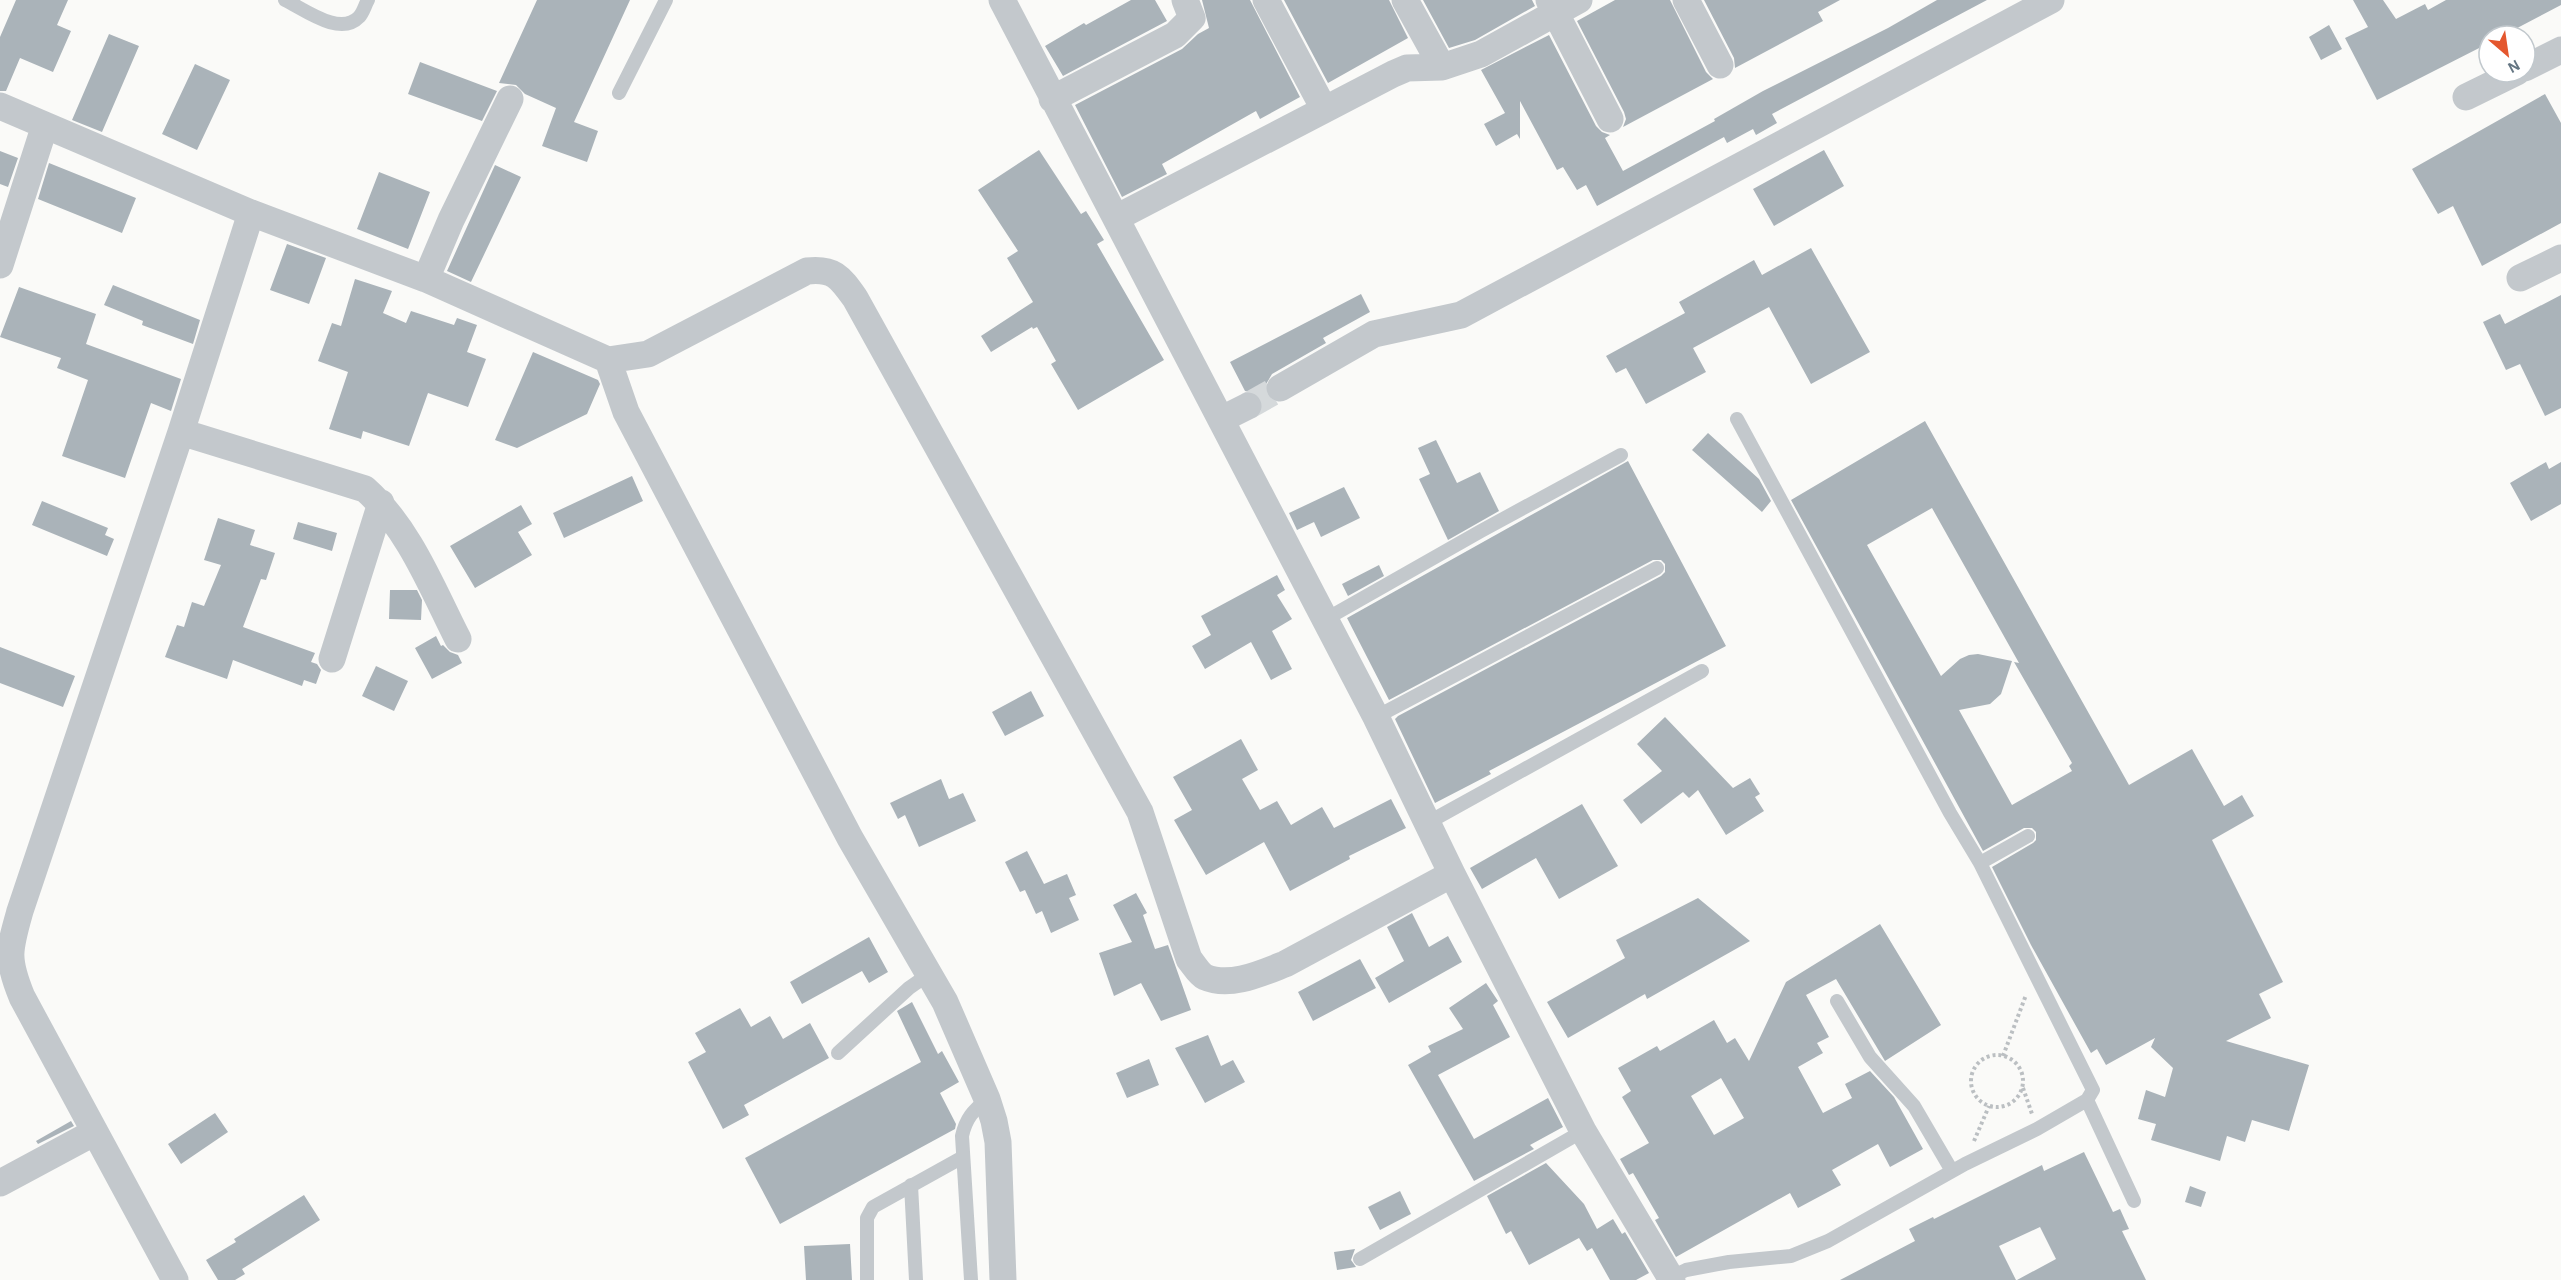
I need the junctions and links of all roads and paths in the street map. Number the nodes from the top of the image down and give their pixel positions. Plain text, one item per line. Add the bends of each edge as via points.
1 (285, 0) edge
2 (368, 0) edge
3 (666, 0) edge
4 (1002, 0) edge
5 (1185, 0) edge
6 (1266, 0) edge
7 (1406, 0) edge
8 (1579, 0) edge
9 (1686, 0) edge
10 (2051, 0) edge
11 (1552, 7) edge
12 (2561, 50) edge
13 (2537, 62) edge
14 (1720, 65) dead end
15 (1443, 67) junction
16 (2493, 84) edge
17 (619, 93) dead end
18 (2466, 97) dead end
19 (510, 99) dead end
20 (1052, 99) junction
21 (0, 106) edge
22 (1324, 109) junction
23 (1610, 119) dead end
24 (45, 125) junction
25 (251, 213) junction
26 (1116, 218) junction
27 (2561, 258) edge
28 (0, 265) edge
29 (2520, 278) dead end
30 (426, 279) junction
31 (608, 360) junction
32 (1280, 388) tunnel mouth
33 (1248, 406) tunnel mouth
34 (1222, 419) junction
35 (1737, 419) dead end
36 (181, 432) junction
37 (1622, 455) dead end
38 (381, 503) junction
39 (1657, 568) dead end
40 (1326, 619) junction
41 (458, 639) dead end
42 (332, 659) dead end
43 (1702, 671) dead end
44 (1376, 717) junction
45 (1429, 822) junction
46 (2028, 837) dead end
47 (1980, 863) junction
48 (1452, 874) junction
49 (2035, 970) junction
50 (929, 974) junction
51 (1837, 1001) dead end
52 (838, 1053) dead end
53 (2003, 1056) junction
54 (2022, 1088) junction
55 (987, 1099) junction
56 (2087, 1100) junction
57 (1989, 1106) junction
58 (2037, 1129) junction
59 (1583, 1131) junction
60 (95, 1132) junction
61 (963, 1157) junction
62 (1965, 1164) junction
63 (1952, 1171) junction
64 (0, 1183) edge
65 (911, 1185) junction
66 (2134, 1201) dead end
67 (1360, 1259) dead end
68 (1671, 1278) edge
69 (175, 1280) edge
70 (867, 1280) edge
71 (916, 1280) edge
72 (971, 1280) edge
73 (1003, 1280) edge

1 - 2 lane via 331,23 348,24 360,17
3 - 17 lane
4 - 20 street
5 - 20 street via 1192,18 1175,34
6 - 22 street
7 - 15 street
8 - 11 street
9 - 14 street
10 - 32 street via 1461,315 1374,334
11 - 15 street via 1481,54
11 - 23 street
12 - 13 street
15 - 22 street via 1407,68
16 - 18 street
19 - 30 street
20 - 26 street
21 - 24 street
22 - 26 street
24 - 25 street
24 - 28 street
25 - 30 street
25 - 36 street
26 - 34 street
27 - 29 street
30 - 31 street
31 - 48 street via 648,354 807,271 824,269 842,279 1140,812 1189,959 1203,976 1219,981 1257,976
31 - 50 street via 632,422 850,838
33 - 34 street
34 - 40 street
35 - 47 lane
36 - 38 street via 365,489
36 - 60 street via 10,947 10,966 22,997
37 - 40 lane
38 - 41 street via 410,544
38 - 42 street
39 - 44 lane
40 - 44 street
43 - 45 lane
44 - 45 street
45 - 48 street
46 - 47 lane
47 - 49 lane
48 - 59 street
49 - 53 path
49 - 56 lane via 2093,1090
50 - 52 lane
50 - 55 street
51 - 63 lane via 1870,1057 1914,1106
53 - 54 path via 2022,1072
53 - 57 path via 1986,1058 1971,1079 1976,1095
54 - 57 path via 2019,1096 2006,1106
54 - 58 path
55 - 61 lane via 965,1122
55 - 73 street via 998,1142
56 - 58 lane
56 - 66 lane
57 - 62 path
58 - 62 lane
59 - 67 lane
59 - 68 street
60 - 64 street
60 - 69 street
61 - 65 lane
61 - 72 lane
62 - 63 lane
63 - 68 lane via 1828,1241 1791,1256 1729,1262 1686,1270
65 - 70 lane via 873,1207 867,1218
65 - 71 lane

